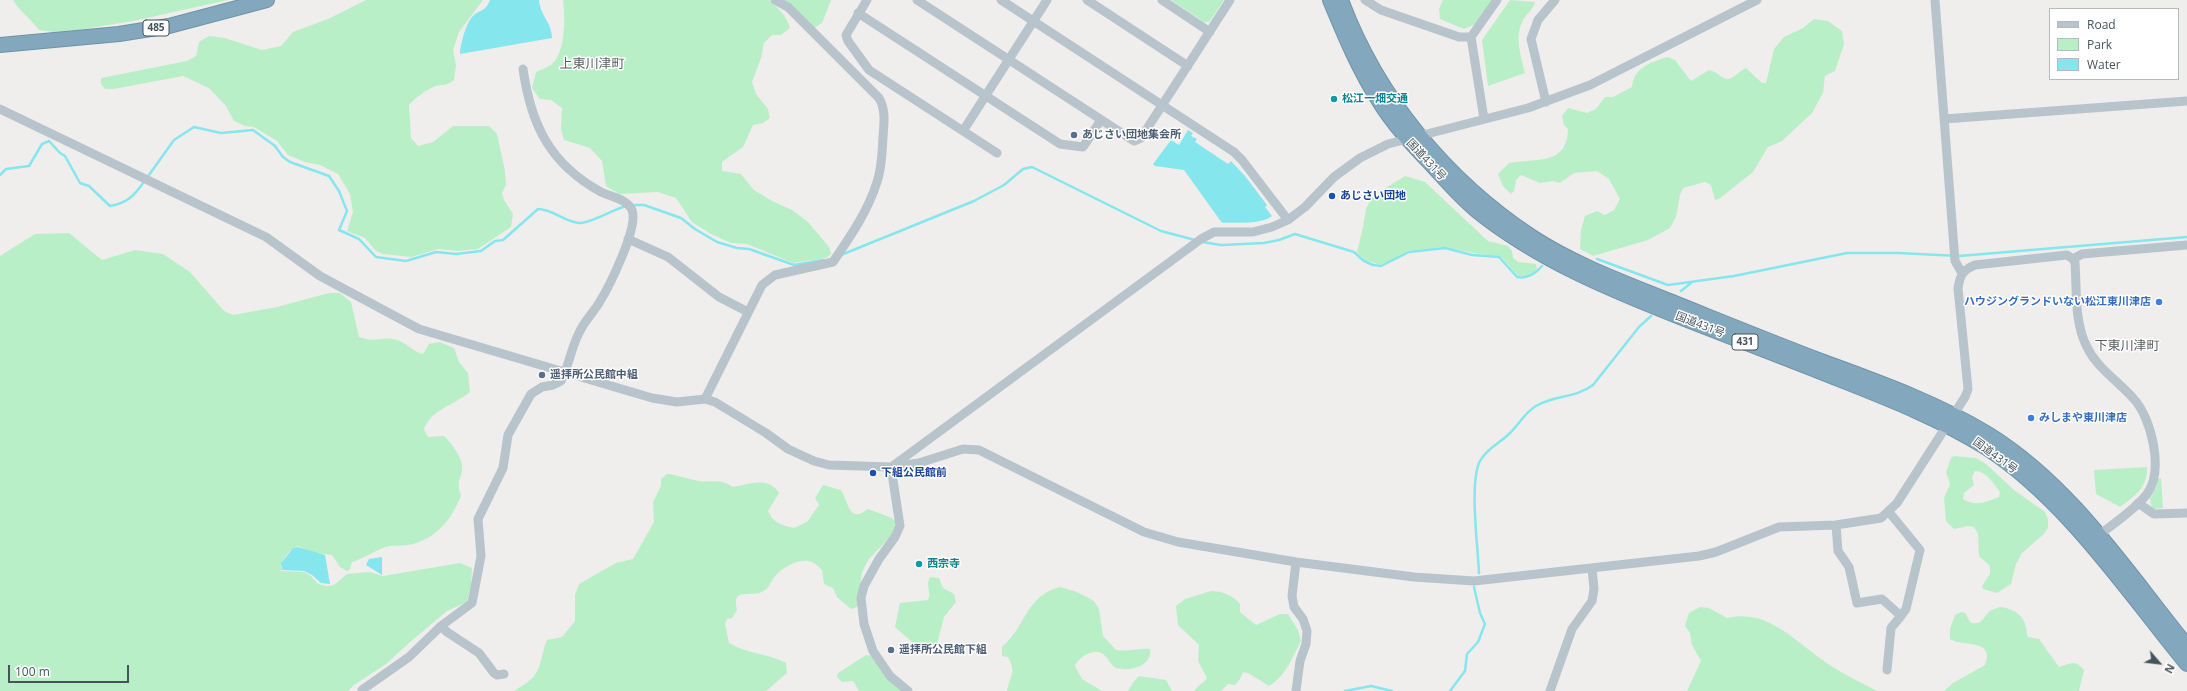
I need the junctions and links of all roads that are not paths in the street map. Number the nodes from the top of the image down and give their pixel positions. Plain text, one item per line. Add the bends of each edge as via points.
1 (267, 0) edge
2 (776, 0) edge
3 (867, 0) edge
4 (917, 0) edge
5 (1001, 0) edge
6 (1047, 0) edge
7 (1087, 0) edge
8 (1162, 0) edge
9 (1230, 0) edge
10 (1330, 0) edge
11 (1341, 0) edge
12 (1365, 0) edge
13 (1497, 0) edge
14 (1555, 0) edge
15 (1756, 0) edge
16 (1935, 0) edge
17 (858, 13) junction
18 (1034, 21) junction
19 (1210, 32) junction
20 (1471, 36) junction
21 (0, 45) edge
22 (1009, 60) junction
23 (1188, 66) junction
24 (523, 69) dead end
25 (986, 96) junction
26 (1546, 102) junction
27 (2187, 102) edge
28 (1163, 105) junction
29 (0, 109) edge
30 (1484, 119) junction
31 (1944, 119) junction
32 (1101, 120) junction
33 (963, 131) junction
34 (1413, 138) junction
35 (997, 153) dead end
36 (1288, 220) junction
37 (628, 239) junction
38 (2187, 245) edge
39 (2074, 259) junction
40 (1962, 273) junction
41 (748, 312) junction
42 (566, 373) junction
43 (704, 399) junction
44 (1950, 420) junction
45 (891, 467) junction
46 (2138, 503) junction
47 (1889, 512) junction
48 (2187, 512) edge
49 (1836, 524) junction
50 (2094, 540) junction
51 (1296, 562) junction
52 (1592, 569) junction
53 (1901, 616) junction
54 (441, 626) junction
55 (2187, 646) edge
56 (2187, 664) edge
57 (1887, 670) dead end
58 (504, 674) dead end
59 (362, 690) dead end
60 (908, 691) edge
61 (1296, 691) edge
62 (1550, 691) edge

1 - 21 highway, 485 via 169,26 118,34
2 - 41 street via 788,7 869,87 883,106 884,127 878,181 860,220 837,256 828,264 775,275 762,285
3 - 17 street
4 - 22 street
5 - 18 street
6 - 18 street
7 - 23 street
8 - 19 street
9 - 19 street
10 - 34 highway, 国道431号 / 431 via 1361,70 1379,102
11 - 34 highway, 国道431号 / 431 via 1349,23
12 - 20 street via 1381,10 1459,36
13 - 20 street
14 - 26 street via 1538,20 1531,39
15 - 26 street via 1590,86
16 - 31 street
17 - 25 street
17 - 33 street via 847,31 846,38 866,68
18 - 22 street
18 - 28 street
19 - 23 street
20 - 30 street
22 - 25 street
22 - 32 street
23 - 28 street
24 - 37 street via 527,97 540,133 568,168 591,185 628,205 633,221
25 - 32 street via 1060,144 1083,147
25 - 33 street
26 - 30 street
27 - 31 street
28 - 32 street via 1140,138 1134,141
28 - 36 street via 1234,152
29 - 42 street via 266,236 320,276 419,329
30 - 34 street
31 - 40 street via 1954,256
33 - 35 street
34 - 36 street via 1388,144 1360,158 1334,177 1305,207
34 - 44 highway, 国道431号 / 431 via 1474,208 1552,260 1635,300
36 - 45 street via 1253,232 1214,232 1201,239
37 - 41 street via 668,257 724,300
37 - 42 street via 612,280 579,333 568,359
38 - 39 street via 2082,254
39 - 40 street via 2067,255 1975,265
39 - 46 street via 2080,329 2086,346 2102,368 2139,404 2150,428 2153,479 2147,494
40 - 44 street via 1958,288 1968,390
41 - 43 street
42 - 43 street via 652,398 676,402
42 - 54 street via 561,381 542,387 531,394 508,435 503,468 478,519 482,556 472,603
43 - 45 street via 715,402 788,449 814,461 842,466
44 - 47 street
44 - 50 highway, 国道431号 / 431 via 2008,462
45 - 51 street via 919,463 963,449 979,450 1144,532 1178,542
45 - 60 street via 900,526 864,586 861,598 864,624 873,651 890,676
46 - 48 street via 2154,514
46 - 50 street
47 - 49 street via 1876,519
47 - 53 street via 1920,550 1906,609
49 - 52 street via 1779,527 1716,552 1699,556
49 - 53 street via 1838,551 1849,568 1857,603 1882,600
50 - 55 highway, 国道431号 / 431
50 - 56 highway, 国道431号 / 431
51 - 52 street via 1366,572 1474,582
51 - 61 street via 1292,596 1294,607 1303,619 1307,631
52 - 62 street via 1592,601 1572,629
53 - 57 street via 1891,628
54 - 58 street via 479,653 497,676
54 - 59 street via 409,657

